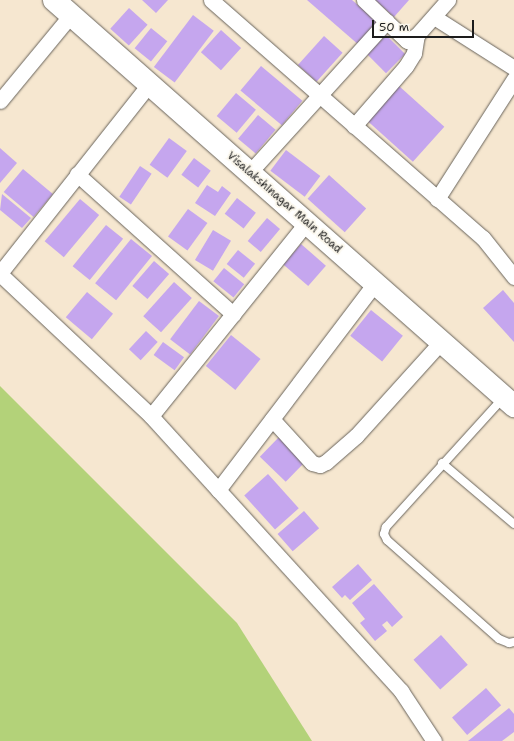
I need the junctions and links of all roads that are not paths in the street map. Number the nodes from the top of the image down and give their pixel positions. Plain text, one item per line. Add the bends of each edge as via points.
1 (54, 0) edge
2 (211, 0) edge
3 (364, 0) edge
4 (448, 0) edge
5 (71, 15) junction
6 (434, 17) junction
7 (386, 21) junction
8 (417, 35) junction
9 (514, 68) edge
10 (514, 79) edge
11 (149, 84) junction
12 (318, 95) junction
13 (0, 101) edge
14 (354, 126) junction
15 (249, 173) junction
16 (77, 174) junction
17 (437, 198) junction
18 (306, 222) junction
19 (0, 273) edge
20 (514, 277) edge
21 (375, 283) junction
22 (233, 314) junction
23 (441, 342) junction
24 (509, 402) edge
25 (151, 416) junction
26 (272, 419) junction
27 (442, 463) junction
28 (218, 490) junction
29 (514, 524) edge
30 (514, 642) edge
31 (434, 741) edge

1 - 5 street, Visalakshinagar Main Road
2 - 12 street
3 - 7 street
4 - 6 street
5 - 11 street, Visalakshinagar Main Road
5 - 13 street
6 - 8 street
6 - 9 street
7 - 8 street via 407,41
7 - 12 street
8 - 14 street via 414,53 406,66
10 - 17 street
11 - 15 street, Visalakshinagar Main Road
11 - 16 street
12 - 14 street
12 - 15 street
14 - 17 street
15 - 18 street, Visalakshinagar Main Road
16 - 19 street
16 - 22 street
17 - 20 street via 482,238
18 - 21 street, Visalakshinagar Main Road
18 - 22 street
19 - 25 street
21 - 23 street, Visalakshinagar Main Road
21 - 26 street
22 - 25 street
23 - 24 street, Visalakshinagar Main Road
23 - 26 street via 356,436 320,465 312,463
24 - 27 lane
25 - 28 street
26 - 28 street
27 - 29 lane
27 - 30 lane via 386,527 384,534 387,540 499,639
28 - 31 street via 401,691

